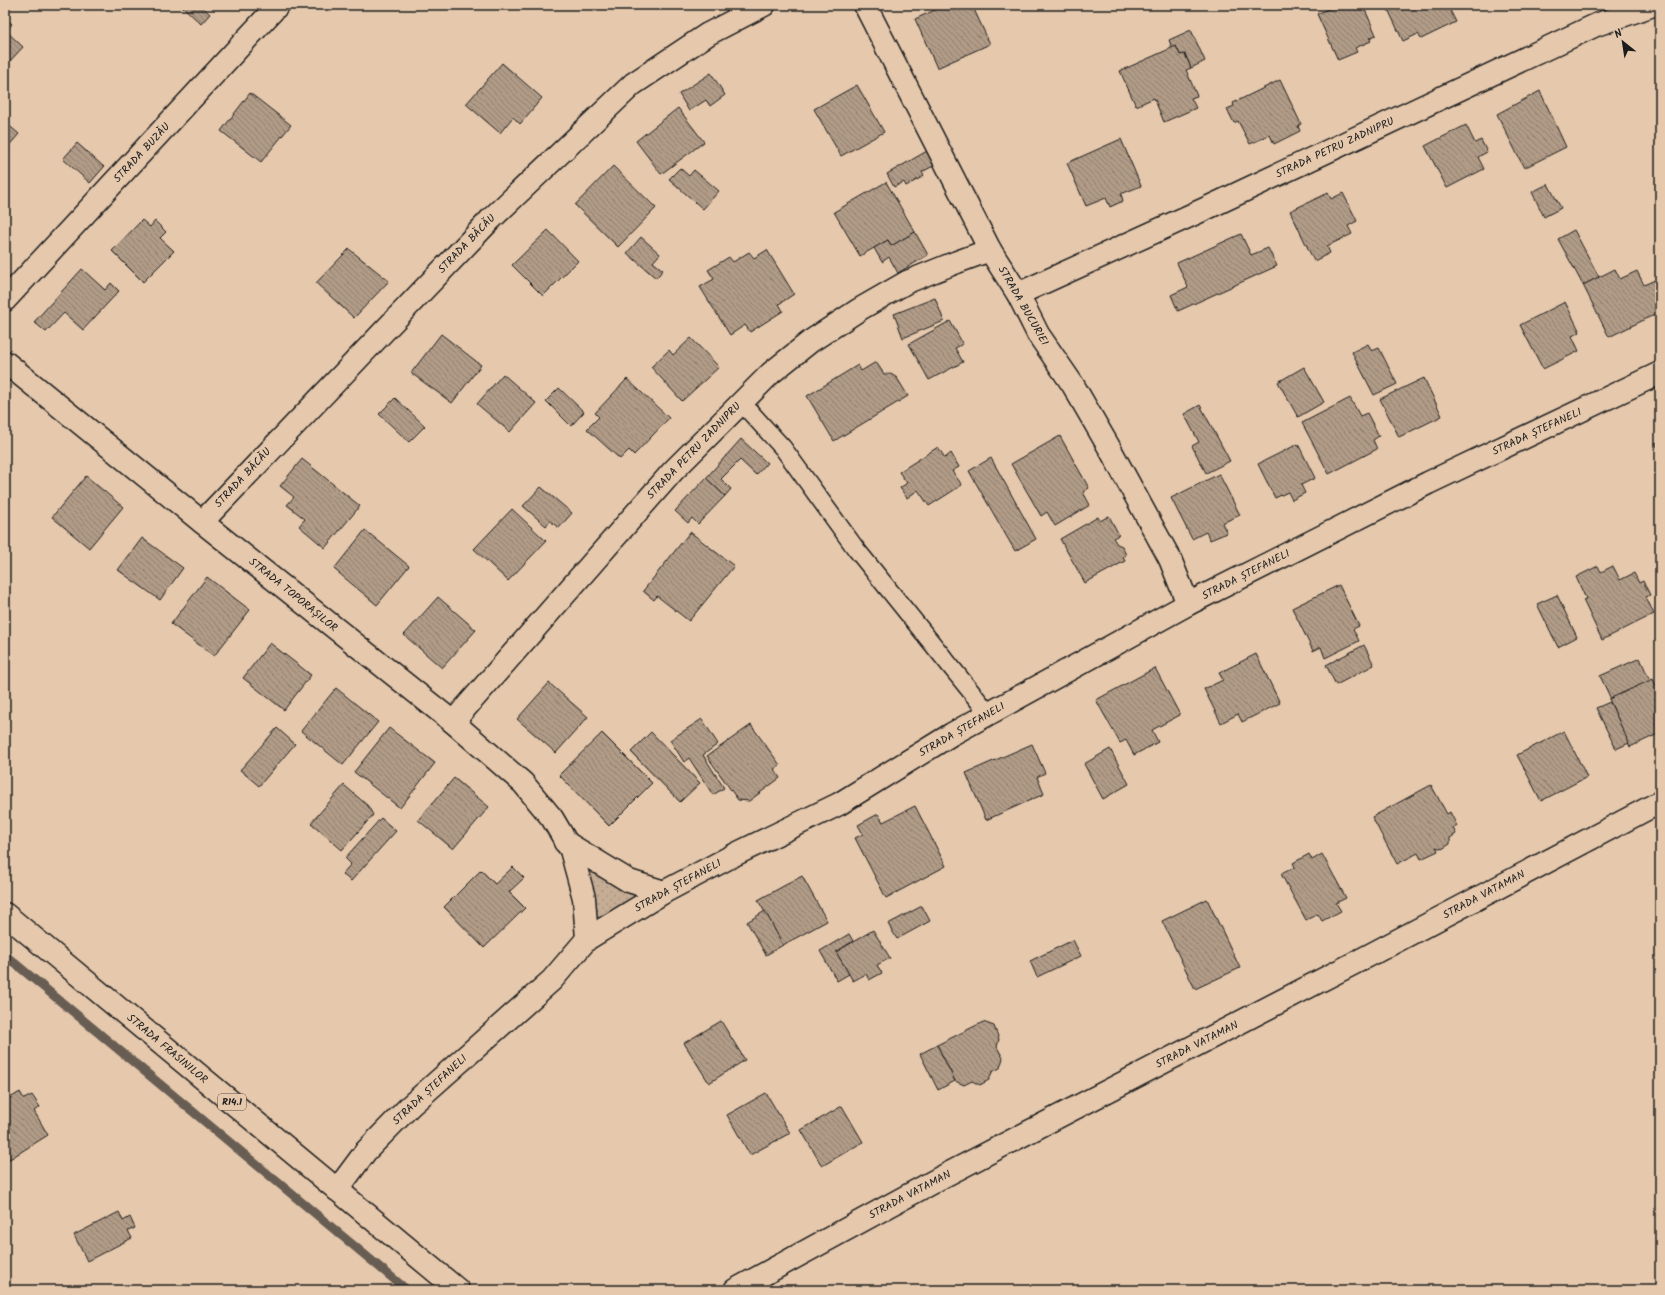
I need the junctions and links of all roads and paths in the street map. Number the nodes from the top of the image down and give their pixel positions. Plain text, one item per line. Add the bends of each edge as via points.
1 (278, 5) edge
2 (764, 5) edge
3 (865, 5) edge
4 (1653, 5) edge
5 (990, 250) junction
6 (1018, 294) junction
7 (5, 300) edge
8 (5, 362) edge
9 (1660, 373) edge
10 (741, 402) junction
11 (202, 522) junction
12 (1188, 604) junction
13 (988, 714) junction
14 (453, 722) junction
15 (1660, 802) edge
16 (565, 842) junction
17 (664, 892) junction
18 (5, 914) edge
19 (587, 939) junction
20 (337, 1190) junction
21 (458, 1290) edge
22 (735, 1290) edge

1 - 7 street, STRADA BUZĂU
2 - 11 street, STRADA BĂCĂU via 708,34 633,84 491,219
3 - 5 street, STRADA BUCURIEI
4 - 6 street, STRADA PETRU ZADNIPRU via 1596,25
5 - 6 street, STRADA BUCURIEI
5 - 10 street, STRADA PETRU ZADNIPRU via 907,282 860,309 811,341 771,373
6 - 12 street, STRADA BUCURIEI via 1038,334 1073,385 1110,449 1170,559
8 - 11 street, STRADA TOPORAȘILOR
9 - 12 street, STRADA ȘTEFANELI via 1428,483
10 - 13 lane via 783,448 856,549
10 - 14 street, STRADA PETRU ZADNIPRU via 673,471
11 - 14 street, STRADA TOPORAȘILOR
12 - 13 street, STRADA ȘTEFANELI
13 - 17 street, STRADA ȘTEFANELI via 839,804
14 - 16 street, STRADA TOPORAȘILOR via 523,782 552,818
15 - 22 street, STRADA VATAMAN via 947,1174
16 - 17 street, STRADA TOPORAȘILOR via 629,882
16 - 19 street, STRADA TOPORAȘILOR via 571,850 584,898
17 - 19 street, STRADA ȘTEFANELI
18 - 20 street, STRADA FRASINILOR / R14.1
19 - 20 street, STRADA ȘTEFANELI via 552,980 410,1106 366,1150
20 - 21 street, STRADA FRASINILOR / R14.1

